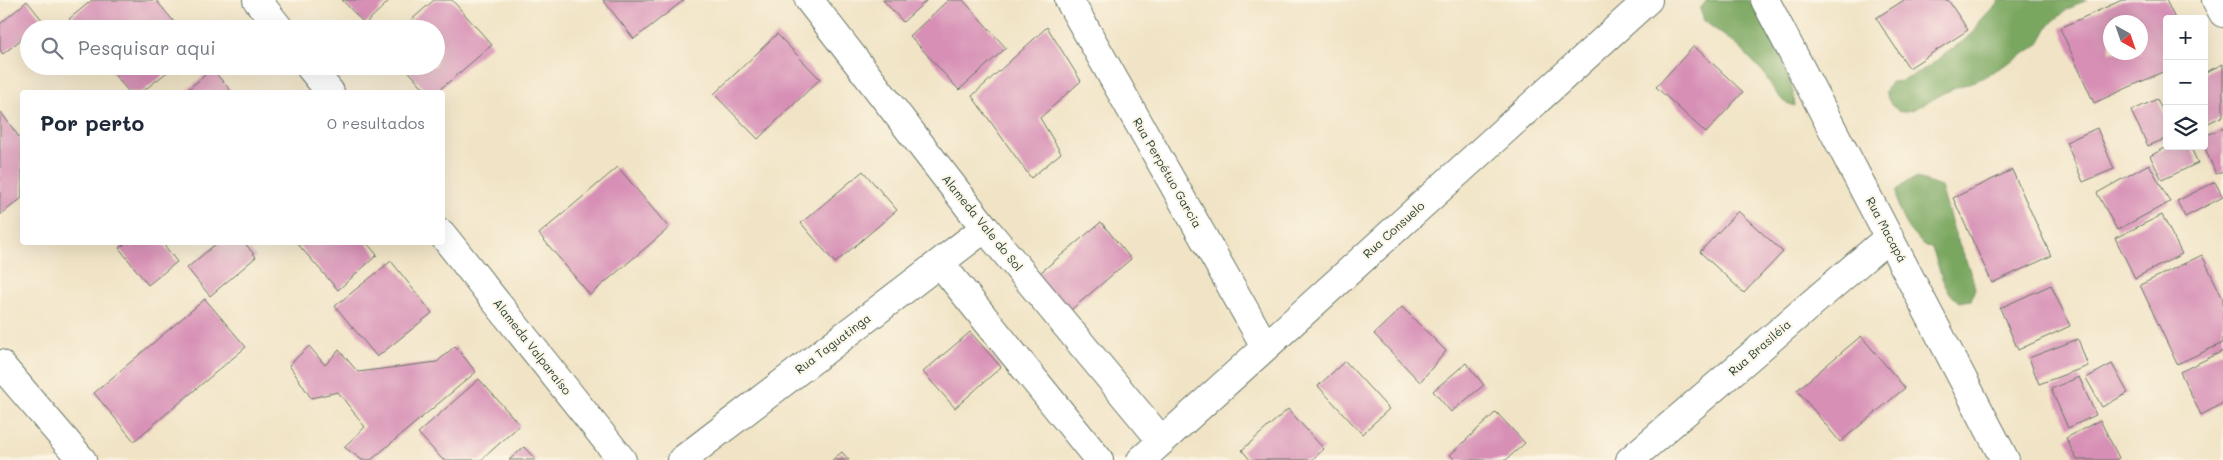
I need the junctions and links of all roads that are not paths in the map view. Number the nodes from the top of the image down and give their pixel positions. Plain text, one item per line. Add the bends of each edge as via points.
1 (257, 0) edge
2 (809, 0) edge
3 (1069, 0) edge
4 (1648, 0) edge
5 (1765, 0) edge
6 (2216, 0) edge
7 (2223, 13) edge
8 (273, 20) edge
9 (316, 75) edge
10 (328, 90) edge
11 (985, 228) junction
12 (1890, 237) junction
13 (445, 238) edge
14 (940, 263) junction
15 (1265, 346) junction
16 (0, 364) edge
17 (1161, 440) junction
18 (82, 460) edge
19 (622, 460) edge
20 (682, 460) edge
21 (1099, 460) edge
22 (1141, 460) edge
23 (1630, 460) edge
24 (2005, 460) edge

1 - 8 street
2 - 11 street, Alameda Vale do Sol
3 - 15 street, Rua Perpétuo Garcia
4 - 15 street, Rua Consuelo
5 - 12 street, Rua Macapá
6 - 7 street
9 - 10 street
11 - 14 street, Rua Taguatinga
11 - 17 street, Alameda Vale do Sol
12 - 23 street, Rua Brasiléia
12 - 24 street, Rua Macapá
13 - 19 street, Alameda Valparaíso
14 - 20 street, Rua Taguatinga
14 - 21 street
15 - 17 street, Rua Consuelo
16 - 18 street
17 - 22 street, Rua Consuelo

